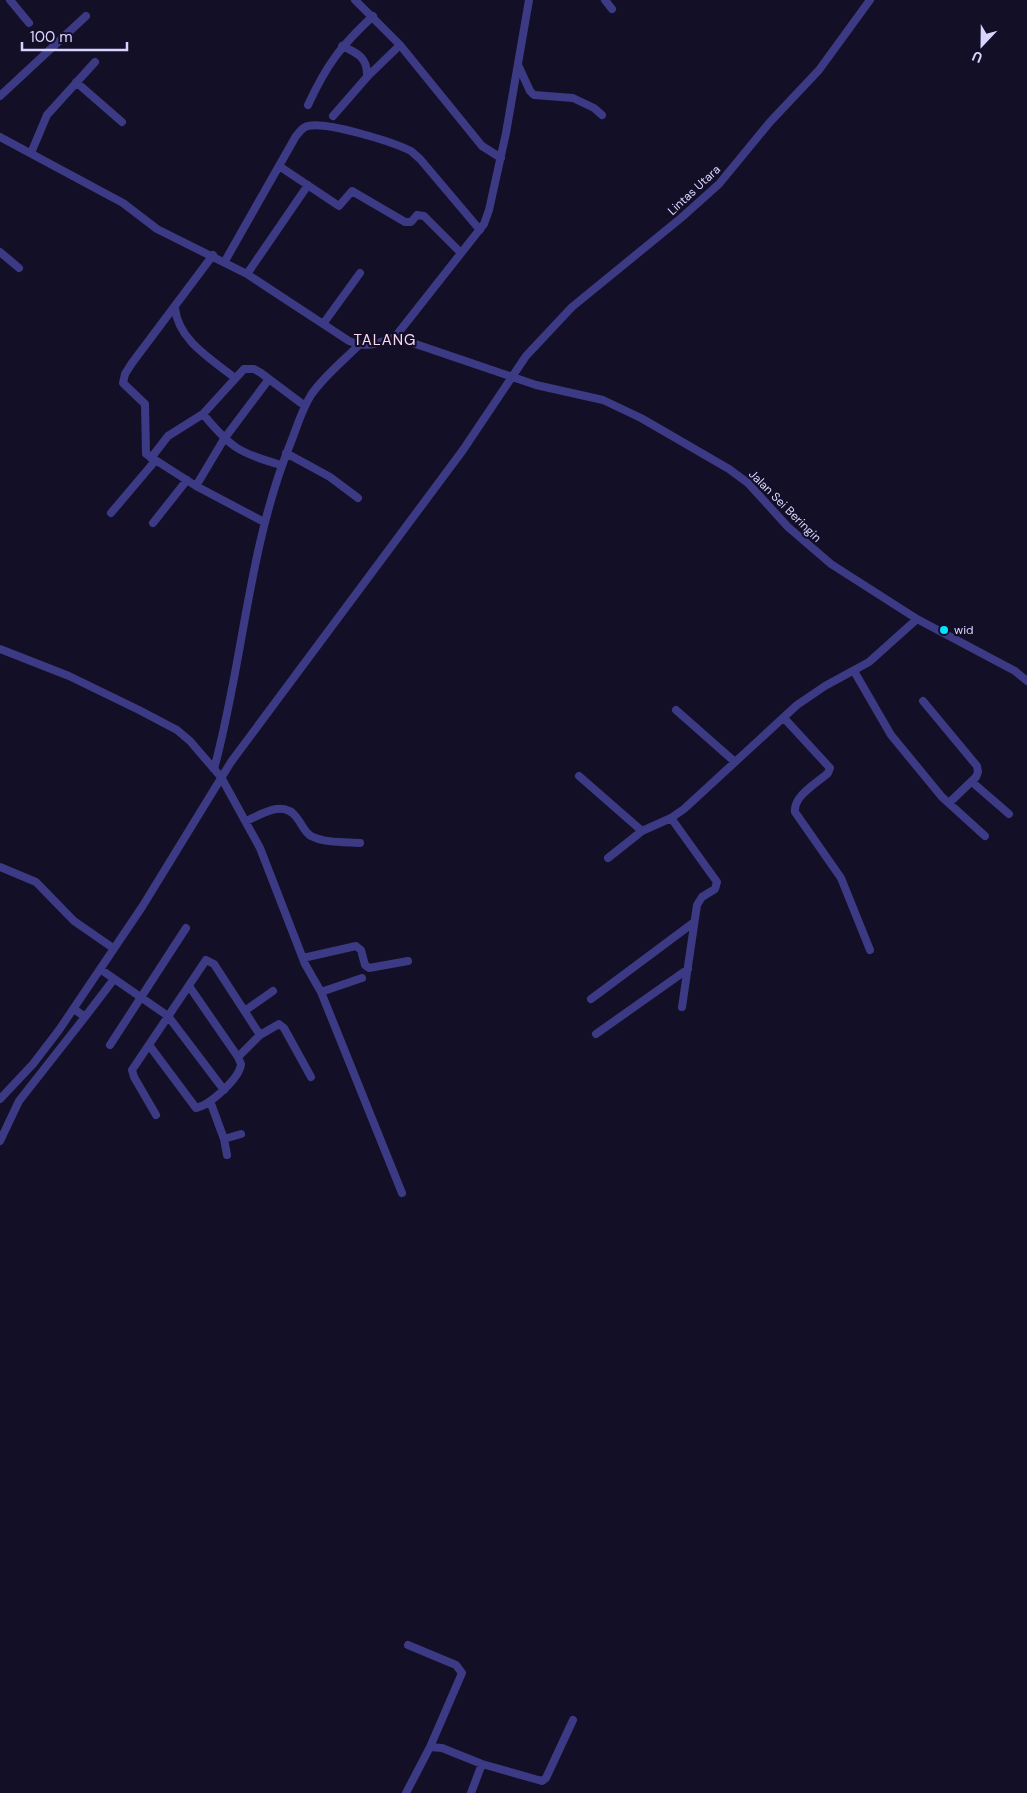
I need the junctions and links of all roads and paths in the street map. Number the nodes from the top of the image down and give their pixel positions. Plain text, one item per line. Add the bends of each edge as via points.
1 (10, 0) edge
2 (355, 0) edge
3 (529, 0) edge
4 (605, 0) edge
5 (870, 0) edge
6 (612, 9) dead end
7 (86, 16) dead end
8 (373, 16) junction
9 (29, 23) dead end
10 (400, 45) junction
11 (342, 46) junction
12 (95, 62) dead end
13 (519, 67) junction
14 (367, 77) junction
15 (76, 82) junction
16 (0, 96) edge
17 (308, 105) dead end
18 (602, 115) dead end
19 (333, 116) dead end
20 (122, 122) dead end
21 (0, 137) edge
22 (31, 153) junction
23 (501, 158) junction
24 (279, 166) junction
25 (308, 185) junction
26 (480, 230) junction
27 (0, 252) edge
28 (461, 253) junction
29 (212, 255) junction
30 (225, 262) junction
31 (19, 268) dead end
32 (360, 272) dead end
33 (247, 274) junction
34 (175, 307) junction
35 (323, 324) junction
36 (395, 337) junction
37 (359, 346) junction
38 (513, 377) junction
39 (235, 378) junction
40 (269, 379) junction
41 (305, 406) junction
42 (203, 414) junction
43 (224, 439) junction
44 (286, 453) junction
45 (153, 460) junction
46 (281, 465) junction
47 (187, 480) junction
48 (196, 486) junction
49 (358, 498) dead end
50 (111, 513) dead end
51 (264, 522) junction
52 (153, 523) dead end
53 (916, 619) junction
54 (0, 649) edge
55 (854, 671) junction
56 (1027, 681) edge
57 (922, 701) dead end
58 (676, 710) dead end
59 (784, 718) junction
60 (735, 762) junction
61 (214, 770) junction
62 (579, 776) dead end
63 (221, 778) junction
64 (972, 782) junction
65 (949, 803) junction
66 (1009, 814) dead end
67 (671, 818) junction
68 (246, 821) junction
69 (642, 831) junction
70 (985, 836) dead end
71 (360, 843) dead end
72 (608, 858) dead end
73 (0, 867) edge
74 (693, 923) junction
75 (186, 928) dead end
76 (113, 948) junction
77 (870, 950) dead end
78 (303, 958) junction
79 (408, 961) dead end
80 (688, 968) junction
81 (100, 969) junction
82 (362, 978) dead end
83 (114, 979) junction
84 (189, 986) junction
85 (273, 991) dead end
86 (321, 992) junction
87 (141, 997) junction
88 (591, 999) dead end
89 (682, 1007) dead end
90 (74, 1009) junction
91 (246, 1010) junction
92 (168, 1016) junction
93 (85, 1017) junction
94 (596, 1034) dead end
95 (260, 1035) junction
96 (110, 1045) dead end
97 (149, 1045) junction
98 (238, 1057) junction
99 (311, 1077) dead end
100 (224, 1090) junction
101 (0, 1099) edge
102 (210, 1101) junction
103 (156, 1115) dead end
104 (241, 1134) dead end
105 (224, 1139) junction
106 (0, 1141) edge
107 (227, 1155) dead end
108 (402, 1193) dead end
109 (408, 1645) dead end
110 (573, 1720) dead end
111 (430, 1747) junction
112 (482, 1764) junction
113 (406, 1793) edge
114 (471, 1793) edge

1 - 9 street
2 - 8 street
3 - 13 street
4 - 6 street
5 - 38 street, Lintas Utara via 819,70 770,122 719,184 572,308 526,356
7 - 16 street
8 - 10 street
8 - 11 street
10 - 14 street
10 - 23 street via 482,146
11 - 14 street via 360,55
11 - 17 street via 324,72
12 - 15 street
13 - 18 street via 534,94 573,98
13 - 23 street
14 - 19 street
15 - 20 street
15 - 22 street via 47,115
21 - 22 street
22 - 29 street via 123,203 157,229
23 - 26 street via 489,210
24 - 25 street
24 - 26 street via 296,136 308,126 329,126 401,146 420,158
24 - 30 street
25 - 28 street via 339,206 352,191 405,222 410,222 417,215 424,216
25 - 33 street
26 - 28 street
27 - 31 street
28 - 36 street
29 - 30 street
29 - 34 street
30 - 33 street
32 - 35 street
33 - 35 street
34 - 39 street via 176,317 186,336
34 - 45 street via 123,379 125,386 145,404 146,449
35 - 37 street
36 - 37 street
36 - 38 street, Jalan Sei Beringin
37 - 41 street via 321,383
38 - 53 street, Jalan Sei Beringin via 611,403 728,469 748,483 816,553
38 - 63 street, Lintas Utara via 463,450
39 - 40 street via 249,368
39 - 42 street
40 - 41 street
40 - 43 street
41 - 44 street
42 - 43 street
42 - 45 street via 168,436
43 - 46 street via 241,452
43 - 48 street
44 - 46 street
44 - 49 street via 330,477
45 - 47 street
45 - 50 street
46 - 51 street
47 - 48 street
47 - 52 street
48 - 51 street
51 - 61 street via 227,720
53 - 55 street via 884,650
53 - 56 street, Jalan Sei Beringin
54 - 61 street via 69,676 162,721 190,741
55 - 59 street via 812,694
55 - 65 street via 890,735
57 - 64 street via 977,766 978,772
58 - 60 street
59 - 60 street
59 - 77 street via 830,768 828,774 800,797 795,812 841,878
60 - 67 street
61 - 63 street
62 - 69 street
63 - 68 street
63 - 76 street, Lintas Utara via 172,860
64 - 65 street
64 - 66 street
65 - 70 street
67 - 69 street
67 - 74 street via 717,882 715,889 698,902
68 - 71 street via 285,808 294,812 310,836
68 - 78 street via 260,848
69 - 72 street
73 - 76 street via 36,882 74,921
74 - 80 street
74 - 88 street
75 - 87 street
76 - 81 street, Lintas Utara
78 - 79 street via 356,946 369,968
78 - 86 street
80 - 89 street
80 - 94 street
81 - 83 street
81 - 90 street, Lintas Utara
82 - 86 street
83 - 87 street
83 - 93 street
84 - 91 street via 203,964 210,960
84 - 92 street
84 - 98 street
85 - 91 street
86 - 108 street
87 - 92 street
87 - 96 street
90 - 93 street
90 - 101 street, Lintas Utara via 40,1056
91 - 95 street
92 - 97 street
92 - 100 street
93 - 106 street via 24,1094
95 - 98 street
95 - 99 street via 276,1024 282,1025
97 - 102 street via 194,1108
97 - 103 street via 132,1074
98 - 100 street via 241,1069
100 - 102 street
102 - 105 street
104 - 105 street
105 - 107 street
109 - 111 street via 456,1665 462,1673
110 - 112 street via 542,1781
111 - 112 street via 442,1748
111 - 113 street
112 - 114 street

